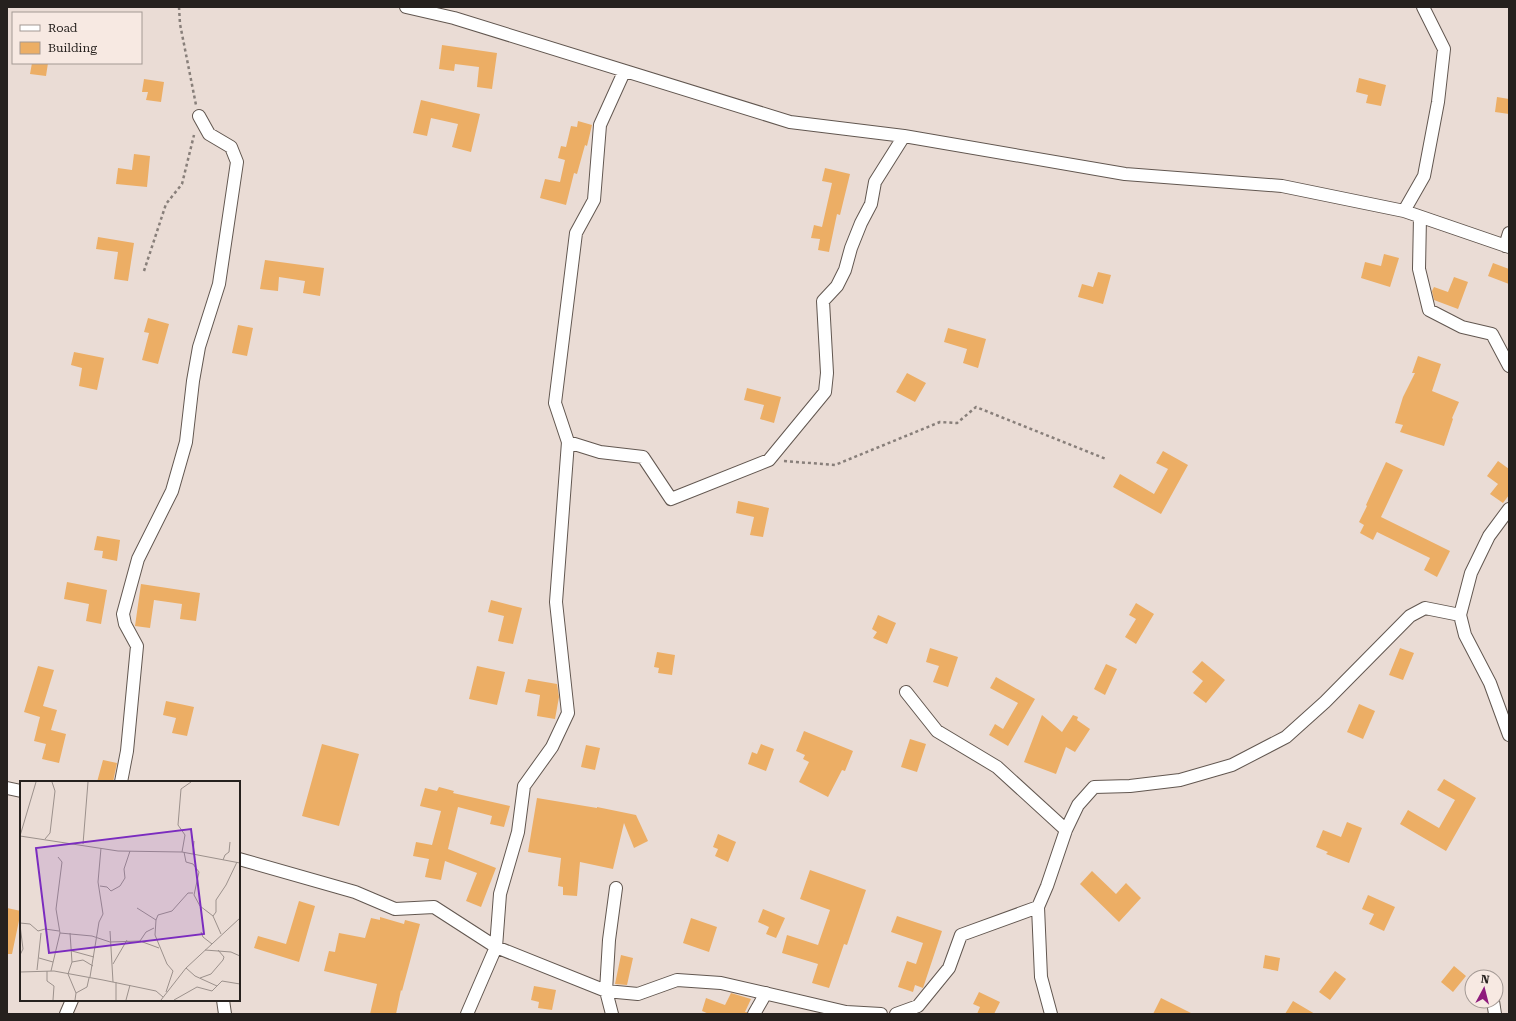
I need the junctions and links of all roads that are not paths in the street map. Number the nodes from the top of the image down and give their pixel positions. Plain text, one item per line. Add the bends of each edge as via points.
1 (406, 7) edge
2 (1423, 7) edge
3 (455, 12) edge
4 (624, 72) junction
5 (199, 116) road end
6 (904, 136) junction
7 (1404, 211) junction
8 (1420, 217) junction
9 (1509, 233) edge
10 (1507, 247) edge
11 (1509, 366) edge
12 (568, 442) junction
13 (1509, 509) edge
14 (1460, 615) junction
15 (906, 692) dead end
16 (1509, 735) edge
17 (121, 781) edge
18 (7, 788) edge
19 (20, 791) edge
20 (1066, 830) junction
21 (240, 859) edge
22 (616, 888) dead end
23 (1038, 907) junction
24 (496, 947) junction
25 (606, 991) junction
26 (766, 993) junction
27 (72, 1001) edge
28 (224, 1001) edge
29 (66, 1014) edge
30 (225, 1014) edge
31 (467, 1014) edge
32 (612, 1014) edge
33 (754, 1014) edge
34 (881, 1014) edge
35 (896, 1014) edge
36 (1051, 1014) edge

1 - 3 street
2 - 7 street via 1444,49 1438,102 1424,176
3 - 4 street
4 - 6 street via 790,122
4 - 12 street via 600,125 594,200 576,233 555,403
5 - 17 street via 209,134 231,147 237,162 219,284 199,347 186,442 172,491 138,559 123,614 125,624 138,646 127,752
6 - 7 street via 1124,174 1282,186
6 - 12 street via 875,182 871,204 858,229 845,270 837,286 823,301 827,373 824,392 769,460 671,499 643,457 600,452
7 - 8 street
8 - 10 street
8 - 11 street via 1419,269 1429,310 1462,327 1492,334
9 - 10 street
12 - 24 street via 556,602 568,713 552,747 524,786 518,832 500,894
13 - 14 street via 1489,536 1471,573
14 - 16 street via 1465,635 1490,683
14 - 20 street via 1426,608 1410,616 1325,702 1286,737 1232,765 1180,780 1094,787 1078,805
15 - 20 street via 937,731 997,767
18 - 19 street
20 - 23 street
21 - 24 street via 355,892 395,909 434,907
22 - 25 street
23 - 35 street via 961,936 949,968 918,1006
23 - 36 street via 1041,977
24 - 25 street
24 - 31 street
25 - 26 street via 638,994 676,980 721,983
25 - 32 street
26 - 33 street
26 - 34 street via 846,1012
27 - 29 street
28 - 30 street

